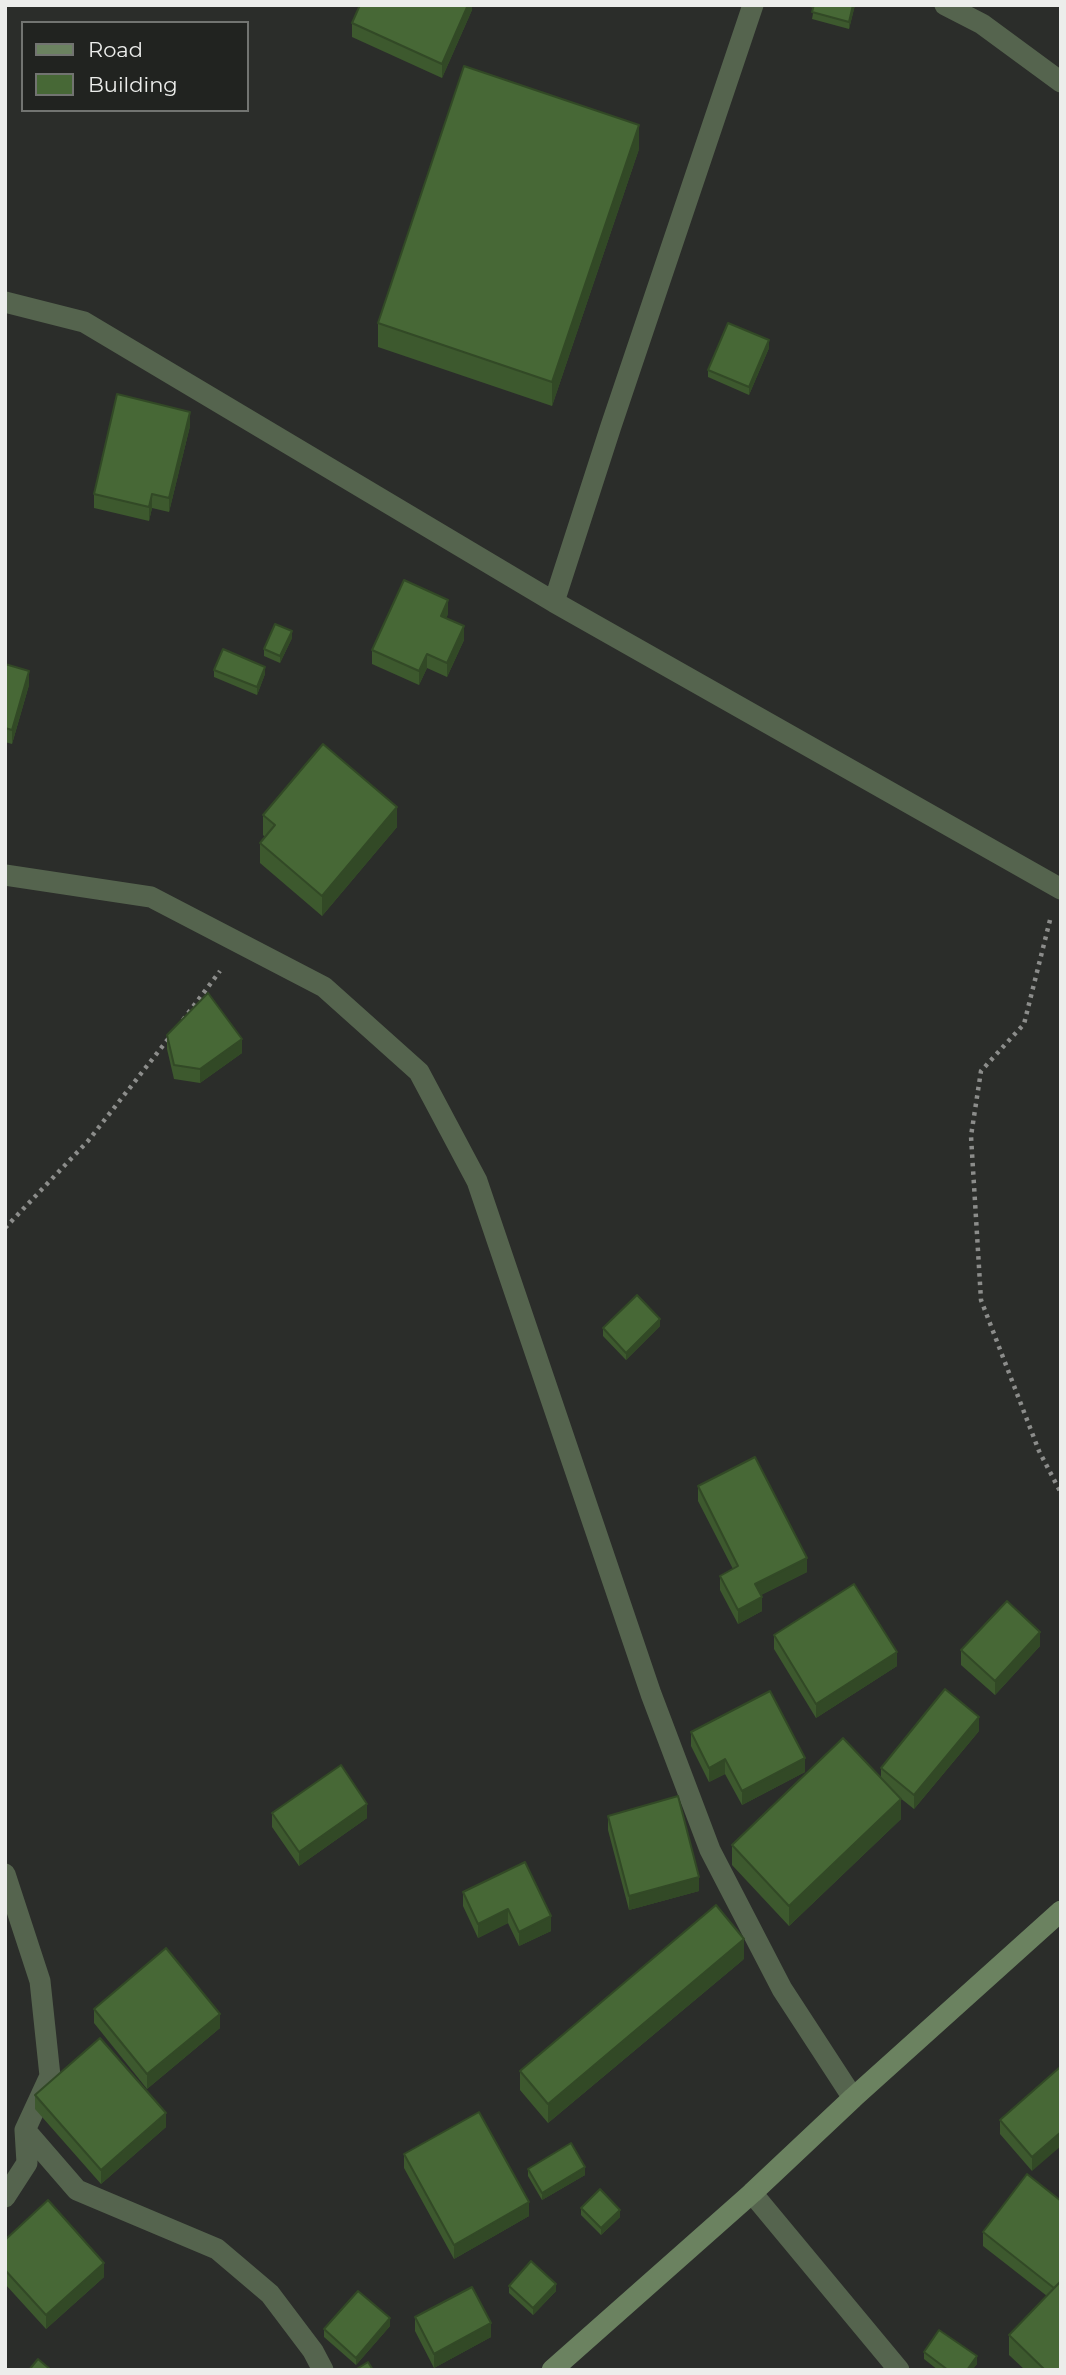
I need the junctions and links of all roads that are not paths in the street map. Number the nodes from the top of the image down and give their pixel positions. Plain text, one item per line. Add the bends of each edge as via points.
1 (753, 5) edge
2 (944, 5) edge
3 (1061, 82) edge
4 (5, 302) edge
5 (554, 602) junction
6 (5, 875) edge
7 (1060, 889) edge
8 (5, 1874) edge
9 (1061, 1911) edge
10 (853, 2098) junction
11 (24, 2130) junction
12 (752, 2193) junction
13 (5, 2197) edge
14 (323, 2370) edge
15 (552, 2370) edge
16 (899, 2370) edge

1 - 5 street
2 - 3 street via 982,24
4 - 5 street via 84,322
5 - 7 street
6 - 10 street via 151,897 324,987 419,1072 477,1181 651,1693 710,1850 782,1989
8 - 11 street via 40,1981 50,2077
9 - 10 main road
10 - 12 main road
11 - 13 street via 27,2163
11 - 14 street via 77,2190 217,2249 270,2294
12 - 15 main road
12 - 16 street

